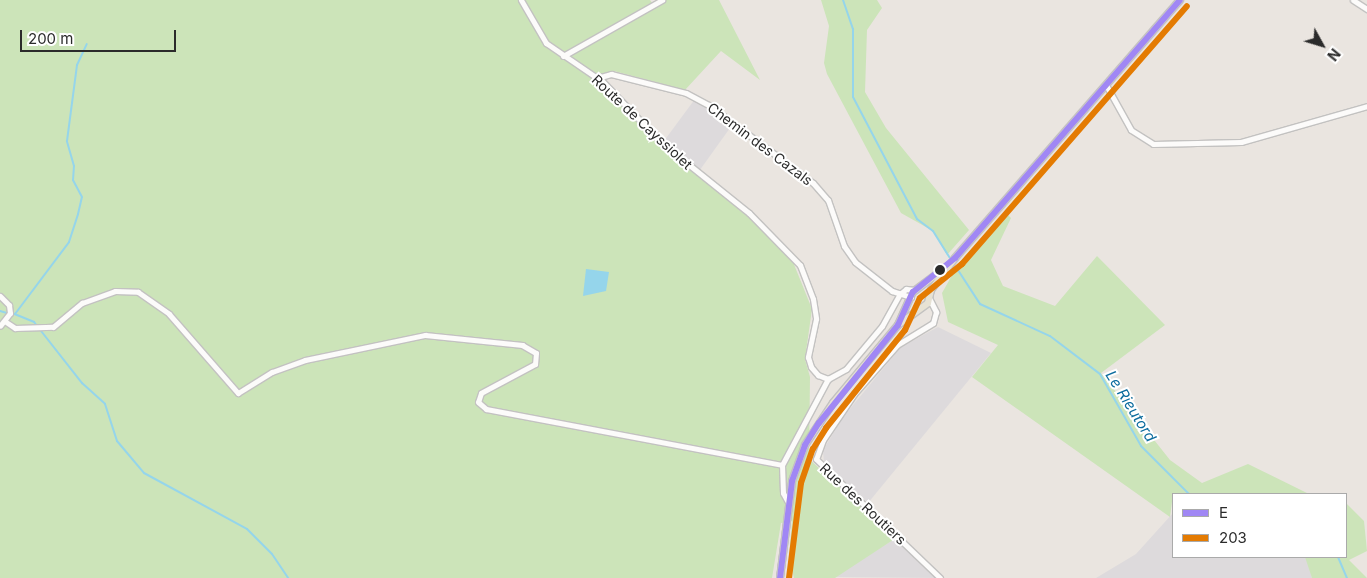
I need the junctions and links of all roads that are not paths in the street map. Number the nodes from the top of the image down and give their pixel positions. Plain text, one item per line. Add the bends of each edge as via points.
1 (521, 0) edge
2 (662, 0) edge
3 (1180, 0) edge
4 (1353, 0) edge
5 (1367, 9) edge
6 (563, 56) junction
7 (597, 78) junction
8 (1106, 85) junction
9 (1367, 106) edge
10 (955, 258) junction
11 (918, 289) junction
12 (900, 294) junction
13 (0, 296) edge
14 (929, 296) junction
15 (912, 298) junction
16 (922, 306) junction
17 (936, 316) junction
18 (7, 320) junction
19 (898, 325) junction
20 (0, 326) edge
21 (828, 379) junction
22 (782, 466) junction
23 (788, 502) junction
24 (780, 578) edge
25 (940, 578) edge

1 - 6 street, Route de Cayssiolet via 546,43
2 - 6 street via 629,22
3 - 8 main road
4 - 5 street
6 - 7 street, Route de Cayssiolet
7 - 12 street, Chemin des Cazals via 611,74 686,93 708,105 814,183 828,200 847,252 869,274
7 - 21 street, Route de Cayssiolet via 662,143 774,237 800,265 816,314 810,367
8 - 9 street via 1131,130 1154,144 1241,142
8 - 10 main road
10 - 11 main road
10 - 14 main road
11 - 12 street via 906,289
11 - 14 main road
11 - 15 main road
12 - 15 street, Chemin des Cazals
12 - 21 street via 869,342 846,369
13 - 18 street via 9,309
14 - 16 main road
14 - 17 street
15 - 16 main road
15 - 19 main road
16 - 17 street
16 - 19 main road
17 - 25 street, Rue des Routiers via 931,325 897,345 843,408 816,455 822,468
18 - 20 street
18 - 22 street via 15,328 40,329 63,321 82,303 115,291 138,292 169,314 238,393 272,372 305,360 425,334 522,345 536,353 535,364 481,393 478,402 486,409
19 - 23 main road via 833,404 805,445
21 - 22 street
22 - 23 street via 783,493
23 - 24 main road

